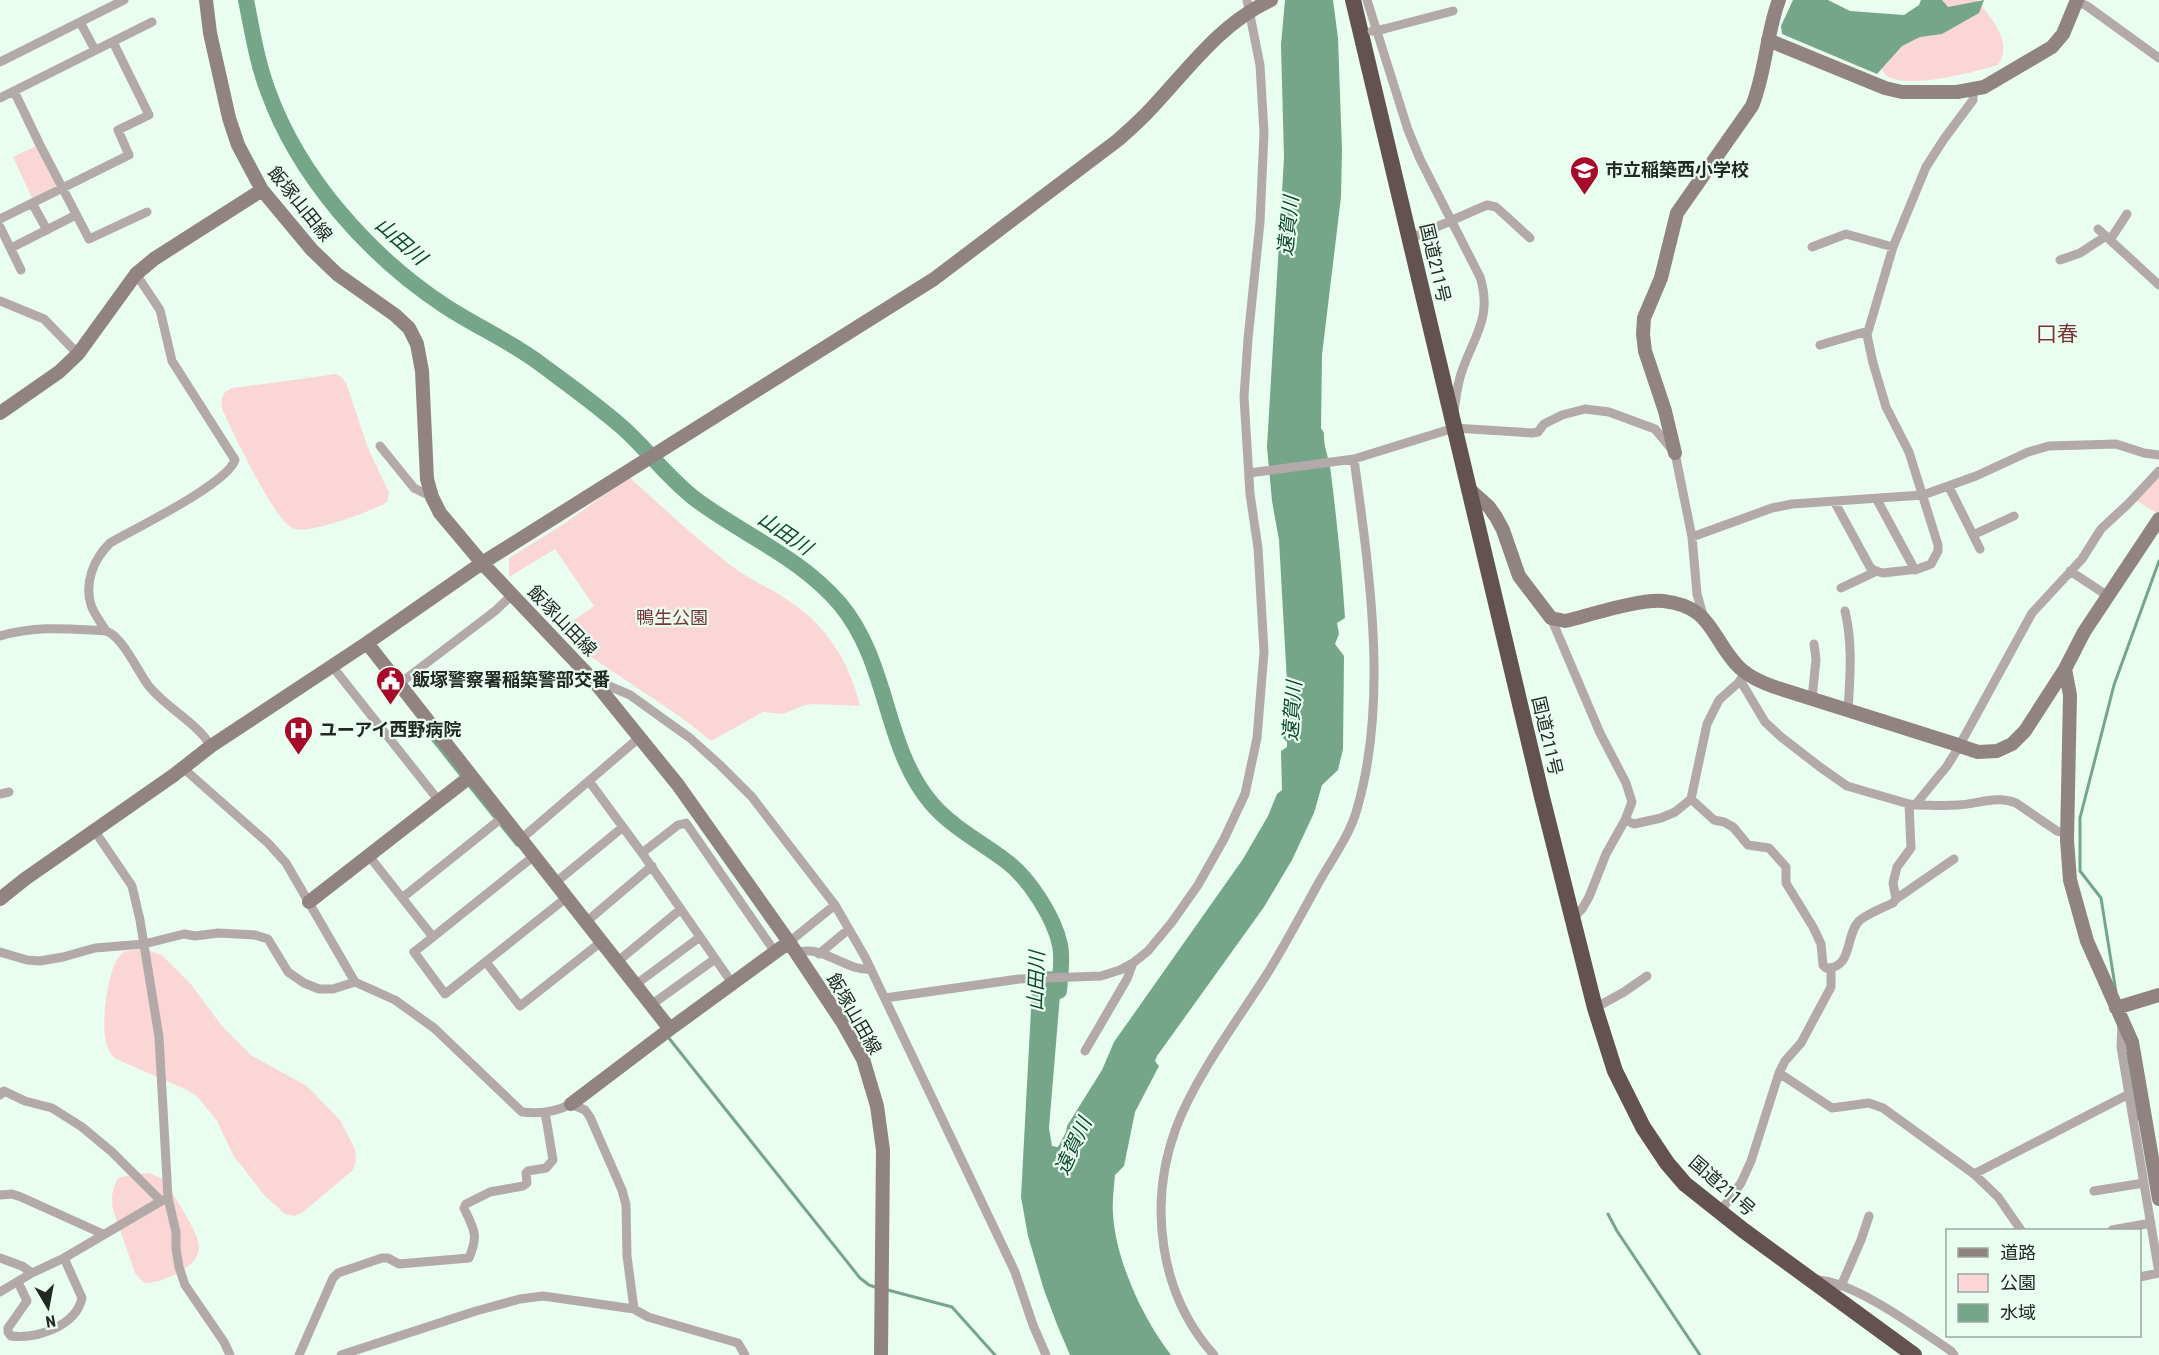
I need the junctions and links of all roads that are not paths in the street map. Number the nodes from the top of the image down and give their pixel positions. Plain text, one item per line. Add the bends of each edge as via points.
1 (124, 0) edge
2 (207, 0) edge
3 (1271, 0) edge
4 (1353, 0) edge
5 (1367, 0) edge
6 (1779, 0) edge
7 (2077, 1) edge
8 (1249, 5) edge
9 (1453, 11) dead end
10 (80, 22) junction
11 (152, 22) dead end
12 (1366, 33) junction
13 (1768, 40) junction
14 (113, 42) junction
15 (95, 50) junction
16 (2159, 58) edge
17 (0, 62) edge
18 (1973, 90) junction
19 (14, 91) junction
20 (0, 98) edge
21 (62, 188) junction
22 (262, 190) junction
23 (32, 203) junction
24 (147, 212) dead end
25 (2127, 214) dead end
26 (76, 215) junction
27 (0, 219) edge
28 (1452, 221) junction
29 (0, 227) edge
30 (2098, 229) dead end
31 (46, 230) junction
32 (1530, 238) dead end
33 (2108, 238) junction
34 (1409, 239) junction
35 (1812, 247) dead end
36 (1893, 247) junction
37 (11, 248) junction
38 (2060, 260) dead end
39 (21, 270) dead end
40 (136, 274) junction
41 (2159, 285) edge
42 (0, 301) edge
43 (1868, 331) junction
44 (1820, 345) dead end
45 (78, 354) junction
46 (0, 413) edge
47 (1453, 424) junction
48 (380, 446) dead end
49 (1676, 453) junction
50 (2159, 455) edge
51 (1352, 459) junction
52 (2159, 471) edge
53 (1251, 472) junction
54 (1949, 487) junction
55 (1469, 489) junction
56 (1923, 495) junction
57 (432, 498) junction
58 (1876, 498) junction
59 (1834, 501) junction
60 (2014, 516) dead end
61 (2159, 519) edge
62 (1973, 535) junction
63 (1692, 537) junction
64 (1980, 549) dead end
65 (482, 563) junction
66 (1915, 570) junction
67 (1877, 571) junction
68 (2070, 571) junction
69 (1841, 588) dead end
70 (512, 595) junction
71 (2108, 596) junction
72 (1845, 611) dead end
73 (1703, 615) junction
74 (1551, 618) junction
75 (106, 630) junction
76 (0, 636) edge
77 (367, 643) junction
78 (1814, 644) dead end
79 (332, 666) junction
80 (2065, 669) junction
81 (1743, 676) junction
82 (593, 680) junction
83 (399, 684) junction
84 (1812, 699) junction
85 (1848, 711) junction
86 (640, 737) junction
87 (211, 746) junction
88 (183, 768) junction
89 (471, 776) junction
90 (589, 781) junction
91 (1691, 799) junction
92 (439, 801) junction
93 (1912, 804) junction
94 (503, 816) junction
95 (1625, 820) junction
96 (623, 827) junction
97 (94, 830) junction
98 (2067, 834) junction
99 (521, 839) junction
100 (642, 853) junction
101 (369, 856) junction
102 (534, 856) junction
103 (1954, 859) dead end
104 (652, 866) junction
105 (555, 883) junction
106 (402, 898) junction
107 (566, 898) junction
108 (1896, 898) junction
109 (0, 900) edge
110 (309, 902) junction
111 (835, 905) junction
112 (681, 909) junction
113 (1572, 918) junction
114 (586, 922) junction
115 (849, 929) junction
116 (434, 937) junction
117 (700, 937) junction
118 (601, 942) junction
119 (144, 944) junction
120 (793, 948) junction
121 (0, 952) edge
122 (775, 952) junction
123 (819, 954) junction
124 (715, 959) junction
125 (486, 962) junction
126 (618, 962) junction
127 (1133, 963) junction
128 (1831, 968) junction
129 (870, 969) junction
130 (1647, 976) dead end
131 (355, 982) junction
132 (732, 983) junction
133 (635, 985) junction
134 (2159, 995) edge
135 (885, 999) junction
136 (651, 1005) junction
137 (1594, 1008) junction
138 (2119, 1014) junction
139 (670, 1029) junction
140 (1085, 1051) dead end
141 (1779, 1073) junction
142 (2129, 1094) junction
143 (0, 1095) edge
144 (572, 1104) junction
145 (545, 1112) junction
146 (1974, 1174) junction
147 (2144, 1183) junction
148 (2094, 1191) dead end
149 (0, 1195) edge
150 (164, 1199) junction
151 (2159, 1199) edge
152 (1720, 1212) junction
153 (1869, 1216) dead end
154 (2151, 1223) junction
155 (2020, 1229) edge
156 (2118, 1229) edge
157 (103, 1234) junction
158 (0, 1258) edge
159 (64, 1258) junction
160 (32, 1273) junction
161 (2159, 1273) edge
162 (2141, 1277) edge
163 (1812, 1280) junction
164 (18, 1282) junction
165 (1841, 1286) junction
166 (0, 1292) edge
167 (634, 1309) junction
168 (230, 1355) edge
169 (299, 1355) edge
170 (341, 1355) edge
171 (745, 1355) edge
172 (881, 1355) edge
173 (1046, 1355) edge
174 (1214, 1355) edge
175 (1914, 1355) edge
176 (1954, 1355) edge

1 - 10 street
2 - 22 street, 飯塚山田線 via 210,33 229,118 238,146
3 - 8 street
4 - 12 highway, 国道211号
5 - 28 street via 1408,130
6 - 13 street
7 - 16 street
7 - 18 street via 2063,34 2052,47
8 - 53 street via 1260,65 1264,151 1244,397
8 - 65 street via 1118,140 934,279
9 - 12 street, bridge
10 - 15 street
10 - 17 street
11 - 14 street
12 - 34 highway, 国道211号
13 - 18 street via 1885,88 1924,93
13 - 49 street via 1752,106 1677,213 1660,278 1644,318 1645,351
14 - 15 street
14 - 21 street via 149,115 118,130 129,155
15 - 19 street
18 - 36 street via 1973,100 1926,167
19 - 20 street
19 - 21 street
21 - 23 street
21 - 26 street
22 - 40 street
22 - 57 street, 飯塚山田線 via 337,274 409,328 422,370 427,479
23 - 27 street
23 - 31 street
24 - 26 street via 89,239
25 - 33 street
26 - 31 street
28 - 32 street via 1487,205 1496,207
28 - 34 street
28 - 47 street via 1480,277 1486,310 1461,376
29 - 37 street
30 - 33 street
31 - 37 street
33 - 38 street
33 - 41 street
34 - 47 highway, 国道211号
35 - 36 street via 1846,234
36 - 43 street
37 - 39 street
40 - 45 street
40 - 75 street via 160,310 172,361 235,460 228,472 204,489 110,543 100,553 89,587 91,604
42 - 45 street via 44,319
43 - 44 street
43 - 56 street via 1872,363 1886,407 1909,452
45 - 46 street
47 - 49 street via 1532,433 1562,415 1585,409 1609,412 1655,429
47 - 51 street
47 - 55 highway, 国道211号
48 - 57 street via 414,488
49 - 63 street
50 - 54 street via 2116,444 2049,446
51 - 53 street
51 - 174 street via 1366,548 1374,665 1370,742 1357,812 1268,972 1194,1092 1167,1157 1161,1209 1168,1269 1187,1319
52 - 68 street via 2100,529
53 - 127 street via 1264,652 1257,738 1245,794 1198,885 1148,951
54 - 56 street
54 - 62 street
55 - 74 street via 1496,517 1519,576
55 - 113 highway, 国道211号
56 - 58 street
56 - 66 street via 1938,551 1931,564
57 - 65 street, 飯塚山田線 via 452,529
58 - 59 street
58 - 66 street
59 - 63 street via 1772,508
59 - 67 street via 1870,567
60 - 62 street
61 - 71 street
62 - 64 street
63 - 73 street via 1697,594
65 - 70 street, 飯塚山田線
65 - 77 street
66 - 67 street
67 - 69 street
68 - 71 street
68 - 93 street via 2032,612 1957,750
70 - 82 street, 飯塚山田線
70 - 83 street
71 - 80 street
72 - 85 street via 1851,651
73 - 74 street via 1662,601 1565,621
73 - 81 street
74 - 95 street via 1630,794 1630,810
75 - 76 street via 37,628
75 - 87 street via 117,636 150,687 204,735
77 - 79 street
77 - 83 street
78 - 84 street
79 - 87 street
79 - 92 street
80 - 85 street via 2017,740 1987,752
80 - 98 street via 2070,695
81 - 84 street
81 - 91 street via 1719,700 1707,724
81 - 93 street via 1765,722 1820,767 1847,786
82 - 86 street, 飯塚山田線
82 - 111 street via 630,695 720,765 752,797
83 - 89 street
84 - 85 street
86 - 90 street
86 - 120 street, 飯塚山田線
87 - 88 street
88 - 97 street
88 - 110 street via 268,843 286,863
89 - 92 street
89 - 94 street
90 - 96 street
90 - 99 street
91 - 95 street via 1661,818 1634,824
91 - 128 street via 1714,820 1734,827 1748,845 1769,848 1786,867 1788,890 1821,944 1823,965
92 - 101 street
93 - 98 street via 1962,805 2010,800
93 - 108 street via 1911,848 1897,867 1893,883
94 - 99 street
94 - 106 street
95 - 113 street via 1589,897
96 - 100 street
96 - 105 street
97 - 109 street
97 - 119 street via 132,886
98 - 138 street via 2070,880 2086,941
99 - 102 street
100 - 104 street
100 - 122 street via 686,823
101 - 106 street
101 - 110 street
102 - 105 street
102 - 116 street
103 - 108 street
104 - 112 street
104 - 114 street
105 - 107 street
106 - 116 street
107 - 114 street
107 - 125 street
108 - 128 street via 1859,921 1841,964
110 - 131 street
111 - 115 street
111 - 120 street
112 - 117 street
112 - 126 street
113 - 137 highway, 国道211号
114 - 118 street
115 - 123 street
115 - 129 street
116 - 125 street via 414,952 445,994
117 - 124 street
117 - 133 street
118 - 125 street via 520,1005
118 - 126 street
119 - 121 street via 95,948 40,961
119 - 131 street via 184,934 255,935 268,939 288,972 304,983 333,989
119 - 150 street via 159,1037
120 - 122 street
120 - 123 street
120 - 172 street, 飯塚山田線 via 863,1059 877,1106 883,1150
122 - 132 street
123 - 129 street via 862,970
124 - 132 street
124 - 136 street
126 - 133 street
127 - 135 street via 1101,976 1019,980
127 - 140 street
128 - 141 street via 1831,987 1801,1043
129 - 135 street
130 - 137 street
131 - 145 street via 395,1000 434,1028 522,1112
132 - 139 street
133 - 136 street
134 - 138 street
135 - 173 street via 1015,1272
136 - 139 street
137 - 152 highway, 国道211号 via 1615,1071 1643,1127 1685,1184
138 - 142 street
138 - 151 street via 2132,1042
139 - 144 street
141 - 146 street via 1832,1108 1869,1103 1883,1108
141 - 152 street via 1751,1161
142 - 146 street
142 - 147 street
143 - 150 street via 4,1091 51,1108 82,1127
144 - 145 street
144 - 167 street via 590,1117 622,1191
145 - 169 street via 553,1161 546,1168 528,1171 523,1186 490,1192 466,1204 464,1208 476,1237 469,1258 399,1264 382,1258 338,1273
146 - 155 street via 1998,1197
147 - 148 street
147 - 154 street
149 - 157 street via 21,1197
150 - 157 street
150 - 168 street via 176,1232 185,1285
152 - 163 highway, 国道211号
153 - 165 street
154 - 156 street
154 - 161 street
157 - 159 street
158 - 160 street
159 - 160 street
159 - 164 street via 82,1298 60,1327 41,1334 11,1336 8,1328 27,1301
160 - 164 street
161 - 162 street
163 - 165 street
163 - 175 highway, 国道211号
164 - 166 street
165 - 176 street via 1902,1318
167 - 170 street via 543,1296 520,1299
167 - 171 street via 648,1317 738,1343

